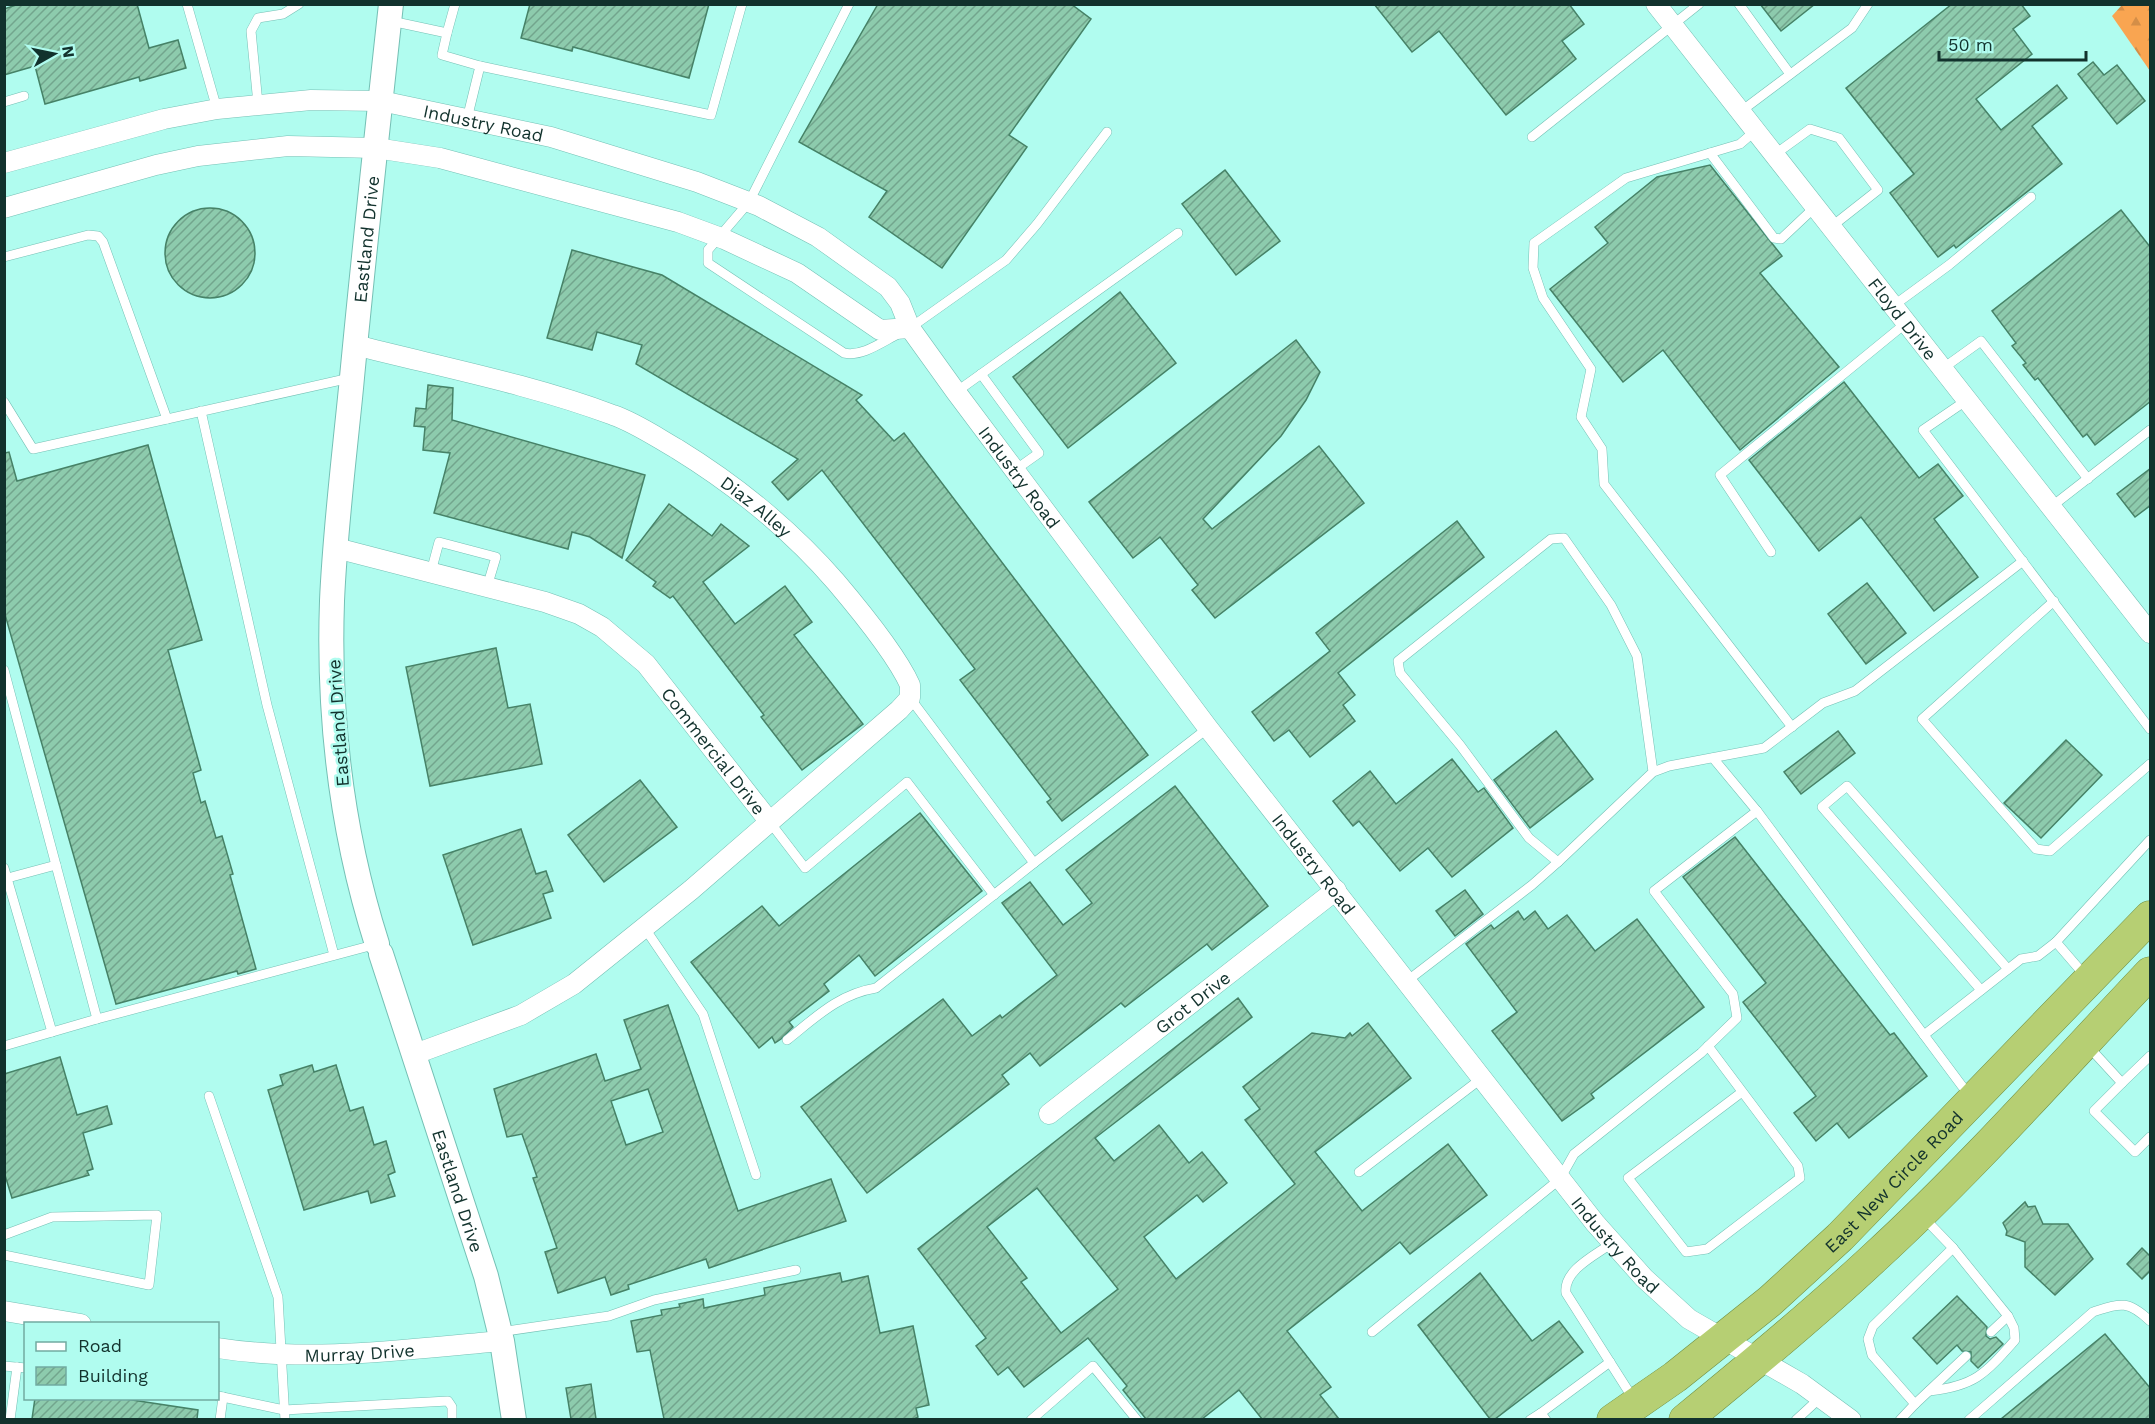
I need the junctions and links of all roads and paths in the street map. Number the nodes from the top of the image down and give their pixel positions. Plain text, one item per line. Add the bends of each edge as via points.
1 (187, 4) edge
2 (299, 4) edge
3 (455, 4) edge
4 (741, 4) edge
5 (849, 4) edge
6 (1656, 4) edge
7 (1698, 4) edge
8 (1739, 4) edge
9 (1868, 4) edge
10 (390, 13) edge
11 (1671, 25) junction
12 (447, 33) junction
13 (480, 66) junction
14 (1790, 75) junction
15 (24, 96) dead end
16 (381, 101) junction
17 (4, 102) edge
18 (258, 104) junction
19 (217, 109) junction
20 (1740, 112) junction
21 (467, 119) junction
22 (1755, 131) junction
23 (1107, 132) dead end
24 (1532, 136) dead end
25 (376, 148) junction
26 (1710, 153) junction
27 (1774, 155) junction
28 (4, 163) edge
29 (2031, 197) dead end
30 (748, 202) junction
31 (1815, 207) junction
32 (4, 208) edge
33 (1831, 228) junction
34 (1178, 233) dead end
35 (718, 237) junction
36 (4, 257) edge
37 (1893, 306) junction
38 (1906, 323) junction
39 (910, 328) junction
40 (355, 345) junction
41 (1942, 369) junction
42 (981, 374) junction
43 (352, 377) junction
44 (956, 392) junction
45 (1967, 400) junction
46 (4, 402) edge
47 (201, 411) junction
48 (166, 419) junction
49 (2151, 430) edge
50 (1015, 470) junction
51 (2088, 479) junction
52 (2051, 507) junction
53 (336, 548) junction
54 (1771, 552) dead end
55 (2023, 561) junction
56 (431, 573) junction
57 (487, 587) junction
58 (2054, 601) junction
59 (2151, 633) edge
60 (4, 670) edge
61 (909, 698) junction
62 (1792, 727) junction
63 (1208, 728) junction
64 (2151, 729) edge
65 (1713, 758) junction
66 (2151, 764) edge
67 (1653, 772) junction
68 (1757, 811) junction
69 (768, 821) junction
70 (2151, 840) edge
71 (1558, 862) junction
72 (1034, 863) junction
73 (56, 865) junction
74 (4, 868) edge
75 (6, 879) edge
76 (1336, 890) junction
77 (994, 895) junction
78 (2151, 917) edge
79 (644, 927) junction
80 (2056, 942) junction
81 (379, 949) junction
82 (334, 956) junction
83 (2008, 969) junction
84 (2151, 973) edge
85 (1407, 981) junction
86 (2090, 981) junction
87 (1981, 990) junction
88 (97, 1019) junction
89 (52, 1032) junction
90 (1924, 1035) junction
91 (787, 1040) dead end
92 (2085, 1042) junction
93 (4, 1046) edge
94 (1708, 1046) junction
95 (415, 1054) junction
96 (2151, 1056) edge
97 (1482, 1078) junction
98 (2122, 1083) junction
99 (1742, 1092) junction
100 (209, 1096) dead end
101 (1976, 1099) junction
102 (1049, 1114) dead end
103 (2151, 1137) edge
104 (1359, 1172) dead end
105 (756, 1175) dead end
106 (1560, 1179) junction
107 (1919, 1213) junction
108 (4, 1235) edge
109 (1612, 1243) junction
110 (1953, 1248) junction
111 (4, 1255) edge
112 (796, 1270) dead end
113 (4, 1311) edge
114 (2008, 1316) junction
115 (2151, 1321) edge
116 (75, 1322) edge
117 (1372, 1332) dead end
118 (1991, 1332) dead end
119 (501, 1337) junction
120 (1723, 1338) junction
121 (219, 1348) edge
122 (280, 1355) junction
123 (1966, 1356) dead end
124 (1759, 1360) junction
125 (1610, 1362) junction
126 (4, 1366) edge
127 (21, 1368) edge
128 (1929, 1391) junction
129 (220, 1397) edge
130 (1821, 1397) junction
131 (1915, 1404) junction
132 (1625, 1411) edge
133 (285, 1415) edge
134 (1543, 1416) edge
135 (10, 1419) edge
136 (220, 1419) edge
137 (452, 1419) edge
138 (514, 1419) edge
139 (1031, 1419) edge
140 (1137, 1419) edge
141 (1530, 1419) edge
142 (1685, 1419) edge
143 (1796, 1419) edge
144 (1851, 1419) edge
145 (1900, 1419) edge
146 (1969, 1419) edge

1 - 19 lane
2 - 18 lane via 283,14 258,18 251,31
3 - 12 lane
4 - 13 lane via 711,115
5 - 30 lane
6 - 11 street, Floyd Drive
7 - 11 lane
8 - 14 lane
9 - 14 lane via 1852,28
10 - 12 lane
10 - 16 street, Eastland Drive
11 - 20 street, Floyd Drive
11 - 24 lane
12 - 13 lane via 442,55
13 - 21 lane
14 - 20 lane
15 - 17 lane
16 - 18 street, Industry Road
16 - 21 street, Industry Road
16 - 25 street, Eastland Drive
18 - 19 street, Industry Road
19 - 28 street, Industry Road via 164,119
20 - 22 street, Floyd Drive
21 - 30 street, Industry Road via 550,137 697,182
22 - 26 lane via 1740,144
22 - 27 street, Floyd Drive
23 - 39 lane via 1006,261
25 - 32 street via 288,146 198,156
25 - 35 street via 440,158 678,222
25 - 40 street, Eastland Drive
26 - 31 lane via 1774,238 1781,238
26 - 62 lane via 1626,178 1534,243 1533,268 1543,298 1591,369 1581,417 1602,449 1604,484
27 - 31 street, Floyd Drive
27 - 33 lane via 1810,129 1839,138 1878,190
29 - 37 lane
30 - 35 lane
30 - 39 street, Industry Road via 818,237 888,287 900,303
31 - 33 street, Floyd Drive
33 - 37 street, Floyd Drive
34 - 42 lane
35 - 39 street via 797,273 880,330
35 - 39 lane via 708,250 712,268 844,353 861,352
36 - 48 lane via 88,235 98,236
37 - 38 street, Floyd Drive
38 - 41 street, Floyd Drive
38 - 54 lane via 1720,475
39 - 44 street, Industry Road
40 - 43 street, Eastland Drive
40 - 61 street, Diaz Alley via 614,416 642,428 706,467 761,506 821,565 853,602 907,678
41 - 45 street, Floyd Drive
41 - 51 lane via 1981,341
42 - 44 lane
42 - 50 lane via 1039,453
43 - 47 lane
43 - 53 street, Eastland Drive
44 - 50 street, Industry Road
45 - 52 street, Floyd Drive
45 - 55 lane via 1923,430
46 - 48 lane via 33,449
47 - 48 lane
47 - 82 lane via 267,705
49 - 51 lane
50 - 63 street, Industry Road
51 - 52 lane
52 - 59 street, Floyd Drive
53 - 56 street, Commercial Drive
53 - 81 street, Eastland Drive via 332,602 336,743 355,860
55 - 58 lane
55 - 62 lane via 1855,691 1823,703
56 - 57 street, Commercial Drive
56 - 57 lane via 439,542 496,557
57 - 69 street, Commercial Drive via 579,614 620,641 646,664
58 - 64 lane
58 - 66 lane via 1922,718 2036,849 2050,851
60 - 73 lane
61 - 69 street
61 - 72 lane
62 - 65 lane via 1764,748
63 - 72 lane
63 - 76 street, Industry Road
65 - 67 lane
65 - 68 lane
67 - 71 lane
67 - 71 lane via 1637,656 1611,605 1564,538 1551,539 1398,661 1400,673 1529,838
68 - 90 lane
68 - 94 lane via 1654,891 1733,994 1737,1018
69 - 77 lane via 805,868 907,782
69 - 79 street, Commercial Drive
70 - 80 lane
71 - 85 lane
72 - 77 lane
73 - 75 lane
73 - 88 lane
74 - 75 lane
75 - 89 lane
76 - 85 street, Industry Road
76 - 102 street, Grot Drive
77 - 91 lane via 876,988 838,999
78 - 86 highway, East New Circle Road
79 - 95 street, Commercial Drive via 548,1001 512,1019
79 - 105 lane via 703,1014
80 - 83 lane via 2038,957 2021,959
80 - 86 lane
81 - 82 lane
81 - 95 street, Eastland Drive
82 - 88 lane
83 - 87 lane
83 - 87 lane via 1847,786 1822,807
84 - 92 highway
85 - 97 street, Industry Road
86 - 101 highway, East New Circle Road
87 - 90 lane
88 - 89 lane
89 - 93 lane
90 - 101 lane
92 - 98 lane
92 - 107 highway
94 - 99 lane
94 - 106 lane via 1574,1154
95 - 119 street, Eastland Drive via 486,1276
96 - 98 lane
97 - 104 lane
97 - 106 street, Industry Road
98 - 103 lane via 2094,1111 2135,1152
99 - 99 lane via 1798,1166 1800,1178 1707,1249 1686,1252 1628,1178
100 - 122 lane via 278,1297
101 - 120 highway, East New Circle Road via 1840,1237
106 - 109 street, Industry Road
106 - 117 lane
107 - 110 lane
107 - 124 highway via 1877,1256
108 - 111 lane via 52,1217 157,1215 149,1284
109 - 120 street, Industry Road via 1669,1302 1689,1319
109 - 125 lane via 1573,1273 1565,1285 1566,1293
110 - 114 lane
110 - 131 lane via 1873,1326 1868,1339 1872,1354
112 - 119 lane via 654,1300 609,1316
113 - 116 street
114 - 118 lane
114 - 128 lane via 2015,1340 1990,1369 1956,1388
115 - 146 lane via 2135,1307 2114,1305 2093,1312
119 - 122 street, Murray Drive via 325,1356
119 - 138 street, Eastland Drive
120 - 124 street, Industry Road
120 - 132 highway, East New Circle Road
121 - 122 street, Murray Drive
122 - 133 lane
123 - 128 lane
124 - 130 street, Industry Road
124 - 142 highway
125 - 132 lane
125 - 134 lane
126 - 127 lane
127 - 135 lane
128 - 131 lane
129 - 133 lane
129 - 136 lane
130 - 143 lane
130 - 144 street, Industry Road
131 - 145 lane
133 - 137 lane via 448,1401
134 - 141 lane
139 - 140 lane via 1093,1366

